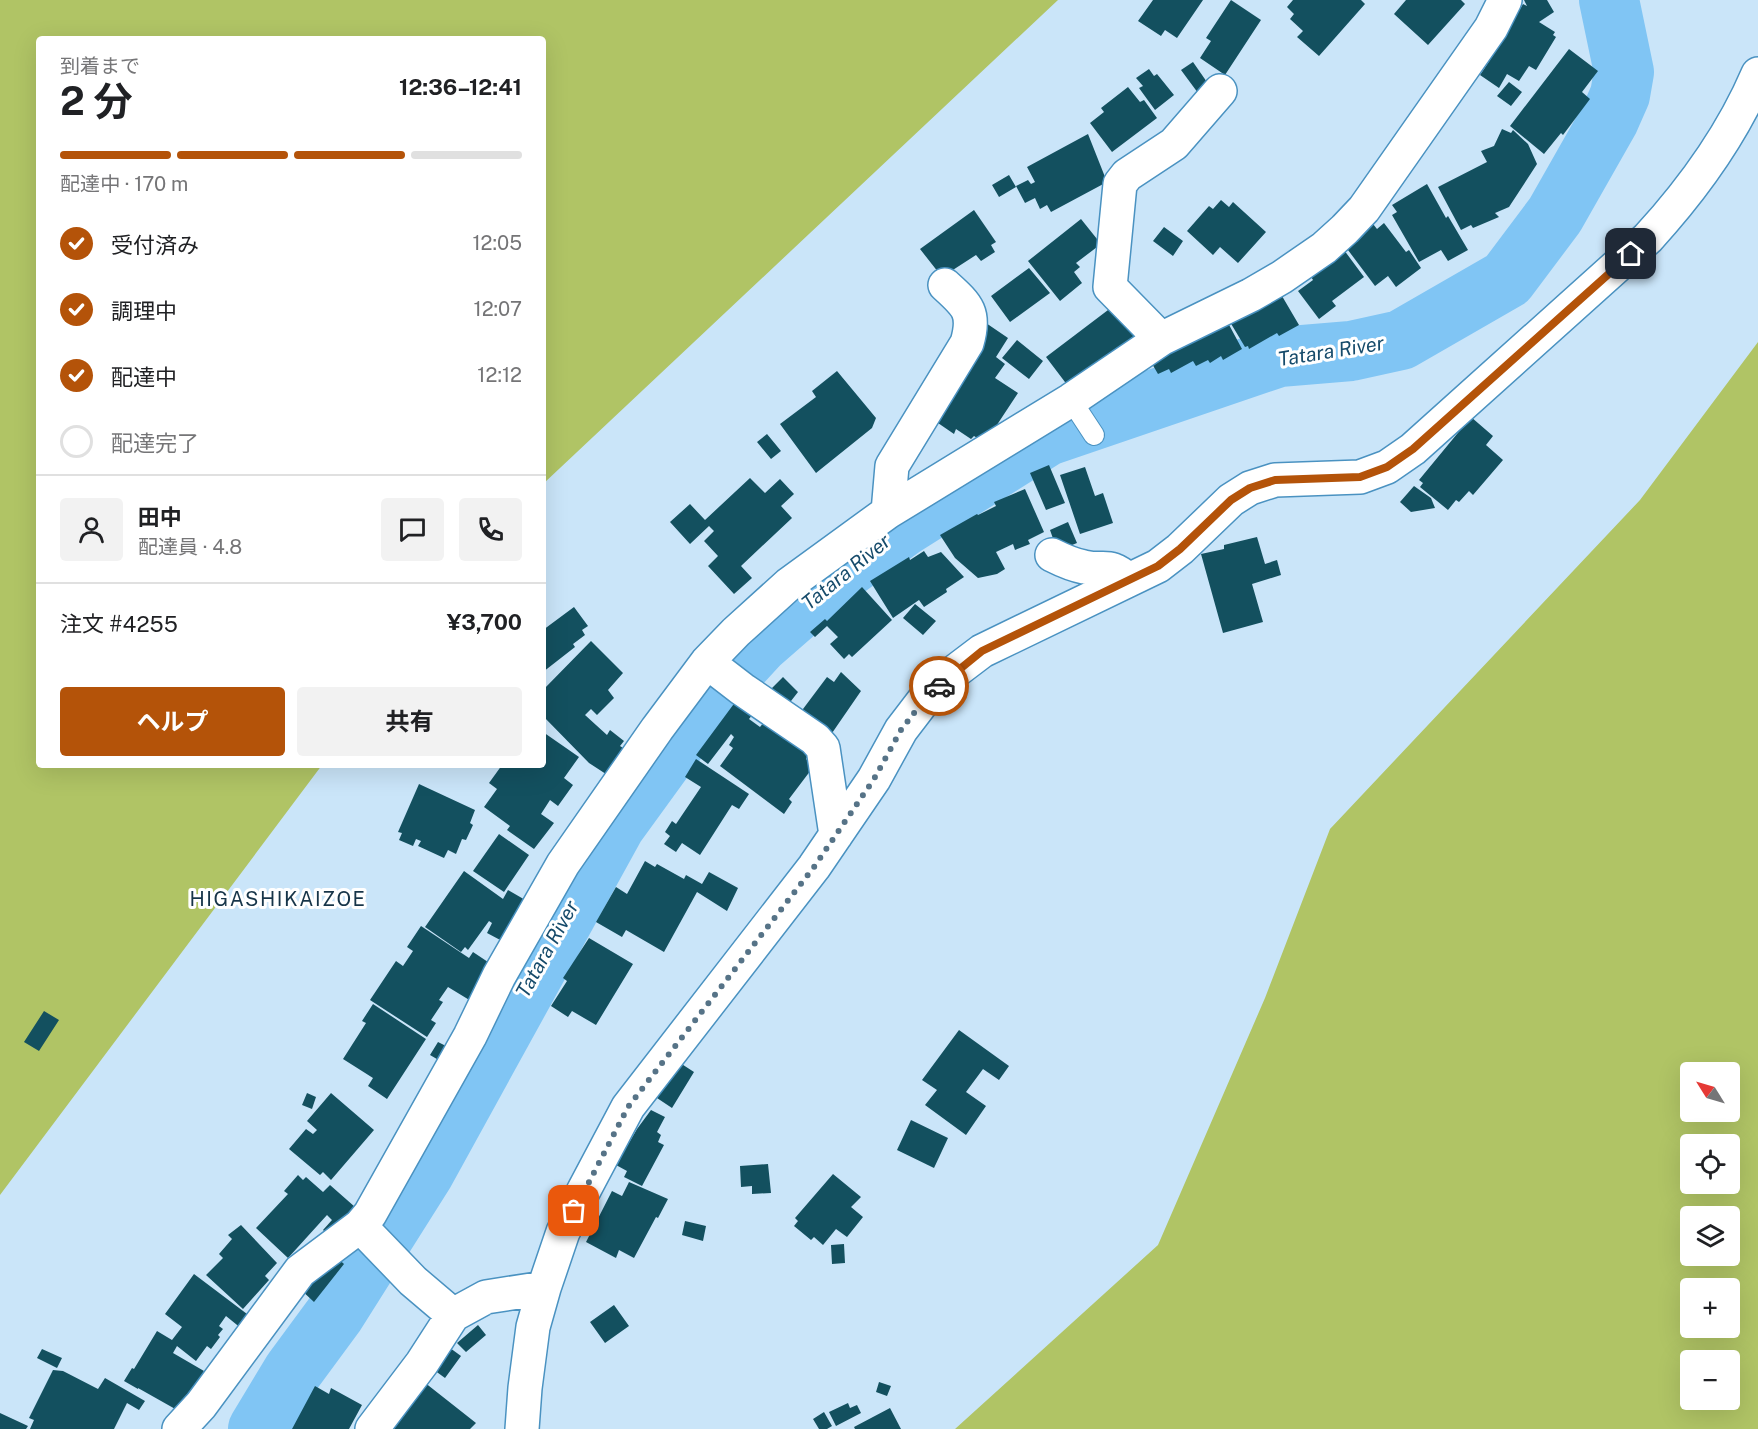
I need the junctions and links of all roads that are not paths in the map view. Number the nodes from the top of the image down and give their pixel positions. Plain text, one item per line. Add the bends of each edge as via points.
1 (1504, 0) edge
2 (1758, 74) edge
3 (1220, 91) dead end
4 (945, 285) dead end
5 (1161, 339) junction
6 (1074, 404) junction
7 (1094, 435) dead end
8 (888, 512) junction
9 (1052, 555) dead end
10 (1129, 580) junction
11 (710, 665) junction
12 (836, 836) junction
13 (363, 1228) junction
14 (544, 1288) junction
15 (453, 1315) junction
16 (179, 1429) edge
17 (372, 1429) edge
18 (522, 1429) edge

1 - 5 street via 1491,28 1364,208 1345,229 1282,277
2 - 10 street via 1702,172 1648,238 1413,449 1387,467 1360,477 1275,480 1250,488 1231,500 1158,566
3 - 5 street via 1174,144 1127,175 1120,184 1110,286
4 - 8 street via 970,314 971,328 967,343 892,466
5 - 6 street
6 - 7 lane
6 - 8 street
8 - 11 street via 782,591 736,632
9 - 10 street via 1085,568 1118,571
10 - 12 street via 982,651 949,676 927,696 901,730
11 - 12 street via 823,748
11 - 13 street via 657,729 563,864
12 - 14 street via 628,1107 563,1233
13 - 15 street via 412,1281
13 - 16 street via 300,1271
14 - 15 street via 486,1297
14 - 18 street via 533,1327
15 - 17 street

